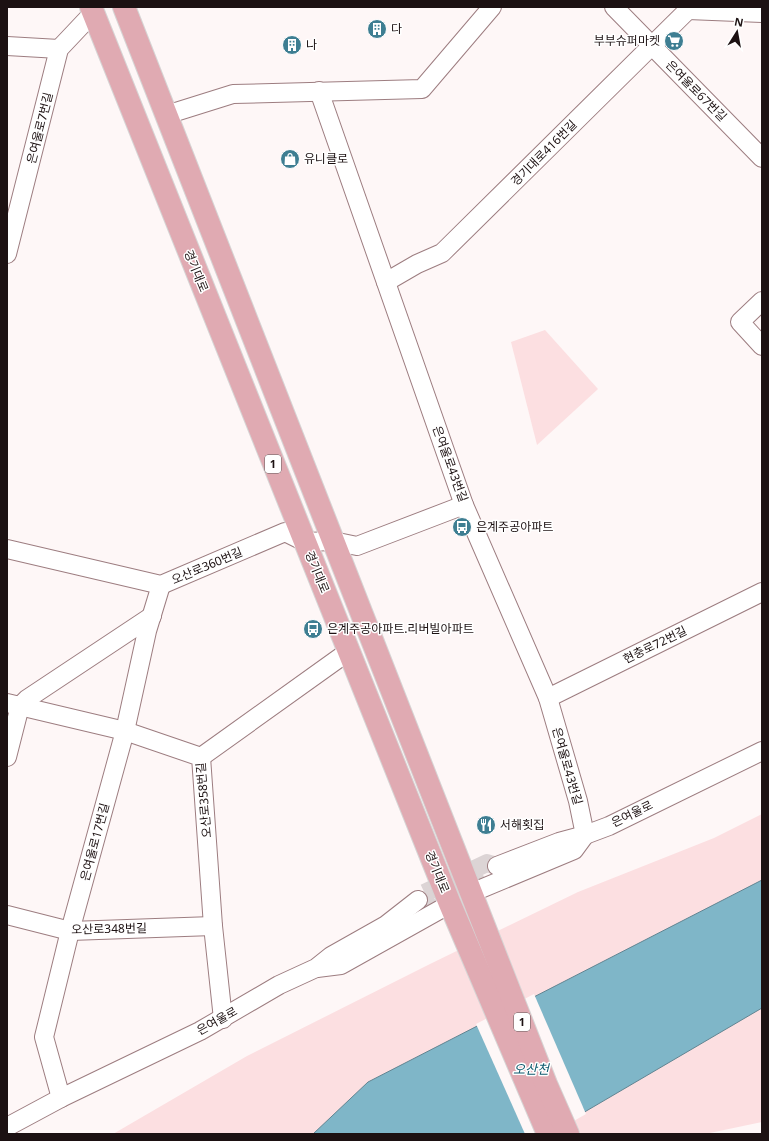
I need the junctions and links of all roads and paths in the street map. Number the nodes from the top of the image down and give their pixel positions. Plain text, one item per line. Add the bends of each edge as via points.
1 (124, 7) edge
2 (492, 7) edge
3 (614, 7) edge
4 (690, 8) edge
5 (92, 10) edge
6 (762, 13) edge
7 (7, 46) edge
8 (652, 46) junction
9 (59, 49) junction
10 (319, 91) junction
11 (166, 115) junction
12 (762, 158) edge
13 (7, 254) edge
14 (386, 282) junction
15 (762, 301) edge
16 (762, 346) edge
17 (464, 505) junction
18 (334, 541) junction
19 (305, 542) junction
20 (7, 549) edge
21 (161, 585) junction
22 (762, 592) edge
23 (152, 616) junction
24 (348, 651) junction
25 (548, 698) junction
26 (14, 705) edge
27 (125, 732) junction
28 (762, 750) edge
29 (7, 757) edge
30 (201, 757) junction
31 (585, 835) junction
32 (497, 866) tunnel mouth
33 (418, 900) dead end
34 (475, 901) junction
35 (453, 912) junction
36 (7, 915) edge
37 (213, 926) junction
38 (70, 931) junction
39 (316, 968) junction
40 (223, 1019) junction
41 (61, 1098) junction
42 (7, 1127) edge
43 (548, 1134) edge
44 (568, 1134) edge

1 - 11 main road, 경기대로 / 1
2 - 10 street via 422,89
3 - 8 street, 은여울로67번길
4 - 6 street
4 - 8 street, 경기대로416번길
5 - 9 street, 은여울로7번길
5 - 19 main road, 경기대로 / 1
7 - 9 street
8 - 12 street, 은여울로67번길
8 - 14 street, 경기대로416번길 via 442,253 416,264
9 - 13 street, 은여울로7번길
10 - 11 street via 233,94
10 - 14 street, 은여울로43번길
11 - 18 main road, 경기대로 / 1
14 - 17 street, 은여울로43번길
15 - 16 street via 740,322
17 - 18 street, 오산로360번길 via 357,546
17 - 25 street, 은여울로43번길
18 - 19 street, 오산로360번길
18 - 34 main road, 경기대로 / 1
19 - 21 street, 오산로360번길 via 285,532
19 - 24 main road, 경기대로 / 1
20 - 21 street, 오산로360번길
21 - 23 street, 은여울로17번길
22 - 25 street, 현충로72번길
23 - 26 street via 27,699
23 - 27 street, 은여울로17번길
24 - 30 street
24 - 35 main road, 경기대로 / 1
25 - 31 street, 은여울로43번길 via 578,800
26 - 27 street, 오산로358번길
26 - 29 street
27 - 30 street, 오산로358번길
27 - 38 street, 은여울로17번길
28 - 31 street, 은여울로 via 609,826
30 - 37 street, 오산로358번길
31 - 32 street, 은여울로 via 559,842
31 - 34 street via 574,850
33 - 39 street, 은여울로 via 386,925 331,956
34 - 44 main road, 경기대로 / 1
35 - 39 street via 341,965
35 - 43 main road, 경기대로 / 1
36 - 38 street, 오산로348번길
37 - 38 street, 오산로348번길
37 - 40 street, 오산로358번길
38 - 41 street, 은여울로17번길 via 44,1037
39 - 40 street, 은여울로 via 279,985
40 - 41 street, 은여울로
41 - 42 street, 은여울로

